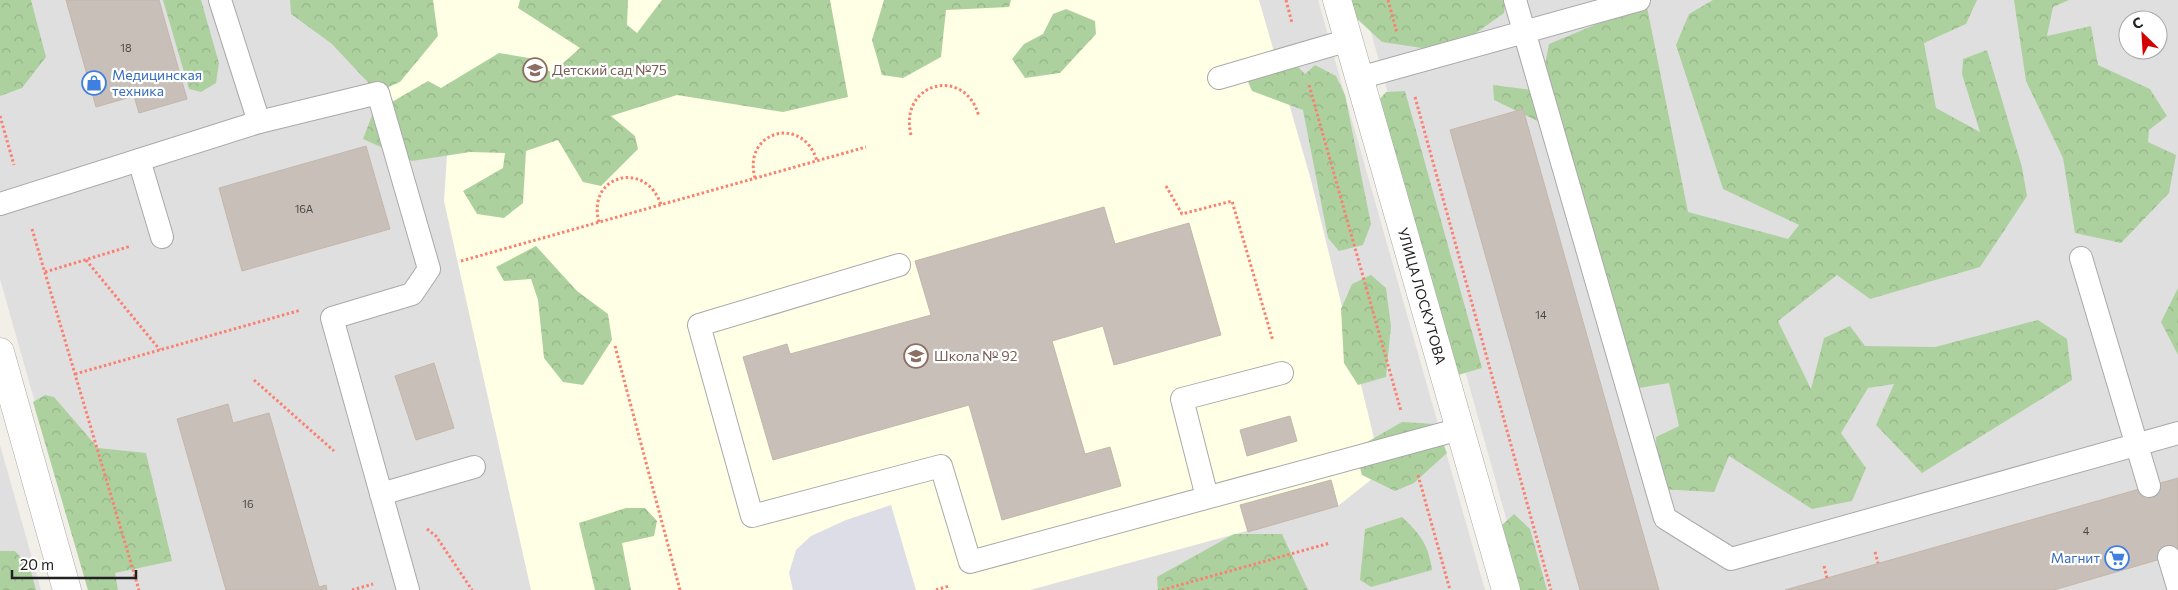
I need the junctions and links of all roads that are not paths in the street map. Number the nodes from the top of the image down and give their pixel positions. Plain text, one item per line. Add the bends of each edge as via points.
1 (220, 0) edge
2 (1338, 0) edge
3 (1515, 0) edge
4 (1639, 0) edge
5 (1525, 32) junction
6 (1349, 40) junction
7 (1219, 78) dead end
8 (1359, 78) junction
9 (259, 122) junction
10 (139, 160) junction
11 (0, 204) edge
12 (162, 237) road end
13 (2080, 258) dead end
14 (899, 265) dead end
15 (0, 352) edge
16 (1282, 373) road end
17 (1460, 429) junction
18 (2178, 433) edge
19 (2137, 445) junction
20 (474, 467) dead end
21 (2149, 486) dead end
22 (382, 494) junction
23 (1207, 497) junction
24 (2169, 557) dead end
25 (2178, 587) edge
26 (67, 590) edge
27 (408, 590) edge
28 (1506, 590) edge

1 - 9 lane
2 - 6 street, УЛИЦА ЛОСКУТОВА
3 - 5 lane
4 - 5 lane
5 - 8 lane
5 - 19 lane via 1665,518 1731,559
6 - 7 lane
6 - 8 street, УЛИЦА ЛОСКУТОВА
8 - 17 street, УЛИЦА ЛОСКУТОВА
9 - 10 lane
9 - 22 lane via 378,93 429,269 412,294 332,318
10 - 11 lane
10 - 12 lane
13 - 19 lane
14 - 23 lane via 699,325 752,516 941,466 970,562
15 - 26 street
16 - 23 lane via 1182,399
17 - 23 lane
17 - 28 street, УЛИЦА ЛОСКУТОВА
18 - 19 lane
19 - 21 lane
20 - 22 lane
22 - 27 lane
24 - 25 lane

